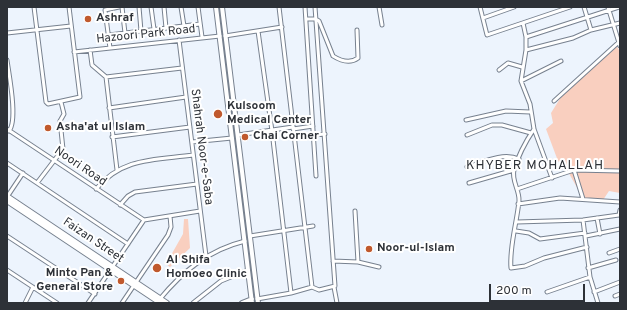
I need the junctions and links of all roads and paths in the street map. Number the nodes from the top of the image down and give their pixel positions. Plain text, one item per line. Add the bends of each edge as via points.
1 (34, 7) edge
2 (69, 7) edge
3 (119, 7) edge
4 (122, 7) edge
5 (139, 7) edge
6 (151, 7) edge
7 (164, 7) edge
8 (181, 7) edge
9 (198, 7) edge
10 (216, 7) edge
11 (222, 7) edge
12 (279, 7) edge
13 (305, 7) edge
14 (315, 7) edge
15 (379, 7) edge
16 (480, 7) edge
17 (514, 7) edge
18 (570, 7) edge
19 (584, 7) edge
20 (619, 7) edge
21 (609, 8) edge
22 (587, 16) junction
23 (482, 18) junction
24 (307, 19) junction
25 (316, 19) junction
26 (523, 23) junction
27 (620, 23) edge
28 (200, 24) junction
29 (382, 25) dead end
30 (613, 25) junction
31 (71, 26) junction
32 (184, 26) junction
33 (282, 27) junction
34 (166, 28) junction
35 (154, 29) junction
36 (37, 30) junction
37 (357, 30) dead end
38 (591, 30) junction
39 (141, 31) junction
40 (258, 31) junction
41 (7, 33) edge
42 (125, 33) junction
43 (109, 35) junction
44 (220, 36) junction
45 (225, 36) junction
46 (202, 37) junction
47 (526, 37) junction
48 (179, 40) junction
49 (619, 41) edge
50 (620, 46) edge
51 (110, 48) junction
52 (90, 50) junction
53 (526, 50) junction
54 (74, 52) junction
55 (7, 60) edge
56 (561, 61) dead end
57 (522, 67) junction
58 (182, 68) junction
59 (499, 70) dead end
60 (106, 77) junction
61 (231, 81) junction
62 (521, 81) junction
63 (225, 82) junction
64 (186, 97) junction
65 (554, 101) dead end
66 (61, 102) junction
67 (109, 108) junction
68 (530, 112) junction
69 (466, 120) dead end
70 (313, 126) junction
71 (190, 127) junction
72 (293, 128) junction
73 (534, 129) junction
74 (8, 130) edge
75 (272, 131) junction
76 (531, 133) junction
77 (325, 134) junction
78 (238, 135) junction
79 (314, 135) junction
80 (467, 135) dead end
81 (112, 137) junction
82 (232, 138) junction
83 (192, 142) junction
84 (194, 155) junction
85 (519, 159) junction
86 (54, 160) junction
87 (7, 163) edge
88 (467, 167) dead end
89 (117, 170) junction
90 (514, 170) junction
91 (574, 170) junction
92 (620, 171) edge
93 (23, 173) junction
94 (316, 176) dead end
95 (552, 178) junction
96 (37, 183) junction
97 (469, 183) dead end
98 (197, 184) junction
99 (96, 188) junction
100 (517, 189) junction
101 (7, 197) edge
102 (583, 199) junction
103 (7, 201) edge
104 (620, 202) edge
105 (518, 204) junction
106 (120, 205) junction
107 (355, 210) dead end
108 (620, 210) edge
109 (200, 211) junction
110 (170, 216) junction
111 (597, 218) junction
112 (144, 220) junction
113 (583, 220) junction
114 (517, 222) junction
115 (248, 224) junction
116 (242, 225) junction
117 (313, 226) dead end
118 (305, 227) junction
119 (620, 229) edge
120 (284, 230) junction
121 (516, 231) junction
122 (600, 234) junction
123 (586, 235) junction
124 (7, 236) edge
125 (250, 236) junction
126 (245, 241) junction
127 (128, 244) junction
128 (587, 247) junction
129 (620, 249) edge
130 (609, 253) dead end
131 (206, 256) junction
132 (616, 260) dead end
133 (333, 261) junction
134 (358, 262) junction
135 (379, 267) dead end
136 (112, 268) junction
137 (588, 268) junction
138 (7, 270) edge
139 (248, 270) junction
140 (590, 277) junction
141 (620, 282) edge
142 (134, 283) junction
143 (33, 287) junction
144 (312, 287) junction
145 (334, 287) junction
146 (547, 292) dead end
147 (594, 292) junction
148 (291, 293) junction
149 (94, 294) junction
150 (620, 294) edge
151 (615, 296) dead end
152 (252, 301) edge
153 (257, 301) edge
154 (159, 302) edge
155 (24, 303) edge
156 (56, 303) edge
157 (88, 303) edge
158 (122, 303) edge
159 (167, 303) edge
160 (193, 303) edge
161 (242, 303) edge
162 (337, 303) edge
163 (598, 303) edge

1 - 36 street
2 - 31 street
3 - 43 street via 105,10
4 - 42 street
5 - 39 street
6 - 35 street
7 - 34 street
8 - 32 street
9 - 28 street
10 - 44 main road
11 - 45 main road
12 - 33 street
13 - 24 street
14 - 25 street
15 - 29 street
16 - 23 street
17 - 23 street
18 - 26 street
19 - 22 street
20 - 21 street
21 - 22 street
21 - 30 street
22 - 38 street
22 - 47 street
23 - 26 street via 487,34
24 - 25 street
24 - 70 street
25 - 37 street via 334,56 343,60 353,61 358,58
25 - 77 street
26 - 47 street
27 - 30 street
28 - 32 street
28 - 46 street
30 - 38 street
30 - 49 street
31 - 36 street
31 - 54 street
32 - 34 street
33 - 40 street
33 - 72 street
34 - 35 street
35 - 39 street
36 - 41 street
36 - 66 street via 46,103
38 - 53 street via 573,38
39 - 42 street
40 - 45 street
40 - 75 street
42 - 43 street
43 - 51 street
44 - 46 street, Hazoori Park Road
44 - 63 main road
45 - 61 main road
46 - 48 street, Hazoori Park Road
47 - 53 street
48 - 51 street, Hazoori Park Road
48 - 58 street, Shahrah Noor-e-Saba
49 - 50 street
49 - 65 street
51 - 52 street, Hazoori Park Road
52 - 54 street, Hazoori Park Road
52 - 60 street via 92,65
53 - 57 street
54 - 66 street via 80,97
55 - 74 street via 14,118 12,127
56 - 62 street
57 - 59 street via 508,63
57 - 62 street
58 - 60 street
58 - 64 street, Shahrah Noor-e-Saba
60 - 67 street
61 - 63 main road
61 - 78 main road
62 - 68 street via 530,104
63 - 82 main road
64 - 67 street
64 - 71 street, Shahrah Noor-e-Saba
66 - 86 street via 64,114 60,121 63,146
67 - 81 street
68 - 69 street via 506,110
68 - 73 street
70 - 72 street
70 - 79 street
71 - 81 street
71 - 83 street, Shahrah Noor-e-Saba
72 - 75 street
72 - 118 street
73 - 76 street
73 - 95 street
74 - 86 street, Noori Road
75 - 78 street
75 - 120 street
76 - 80 street via 492,125
76 - 85 street
77 - 79 street
77 - 133 street
78 - 115 main road
79 - 94 street
81 - 89 street
82 - 83 street
82 - 116 main road
83 - 84 street, Shahrah Noor-e-Saba
84 - 89 street via 128,164
84 - 98 street, Shahrah Noor-e-Saba
85 - 88 street via 510,156 499,157
85 - 90 street
86 - 96 street
86 - 99 street, Noori Road
87 - 93 street
89 - 99 street
90 - 97 street
90 - 100 street
91 - 92 street
91 - 95 street
91 - 102 street
93 - 96 street
93 - 101 street
95 - 100 street
96 - 127 street
98 - 106 street via 135,192
98 - 109 street, Shahrah Noor-e-Saba
99 - 106 street, Noori Road
100 - 105 street
101 - 136 main road, Faizan Street
102 - 104 street
102 - 105 street via 560,198
103 - 136 main road, Faizan Street
105 - 114 street
106 - 112 street, Noori Road
107 - 134 street
108 - 111 street via 619,215
109 - 110 street
109 - 131 street, Shahrah Noor-e-Saba
110 - 112 street
110 - 142 street via 171,227 168,235
111 - 113 street
111 - 122 street
112 - 127 street
113 - 114 street
113 - 123 street
114 - 121 street
115 - 116 main road
115 - 125 main road
116 - 126 main road
117 - 118 street
118 - 120 street
118 - 144 street
119 - 122 street
120 - 125 street
120 - 148 street
121 - 123 street via 528,232 540,238
121 - 128 street via 511,268
122 - 123 street
123 - 128 street
124 - 149 street
125 - 153 main road
126 - 131 street
126 - 139 main road
127 - 136 street
128 - 137 street
129 - 130 street
131 - 154 street via 185,271
132 - 137 street
133 - 134 street
133 - 145 street
134 - 135 street
136 - 142 main road, Faizan Street
136 - 149 street
137 - 140 street
138 - 143 street
139 - 152 main road
139 - 160 street via 221,281
140 - 146 street
140 - 147 street
141 - 147 street
142 - 154 main road, Faizan Street
142 - 158 street
143 - 155 street
143 - 156 street
144 - 145 street via 319,290
144 - 148 street
145 - 162 street
147 - 163 street
148 - 153 street
149 - 157 street
150 - 151 street
152 - 161 main road
154 - 159 main road, Faizan Street

